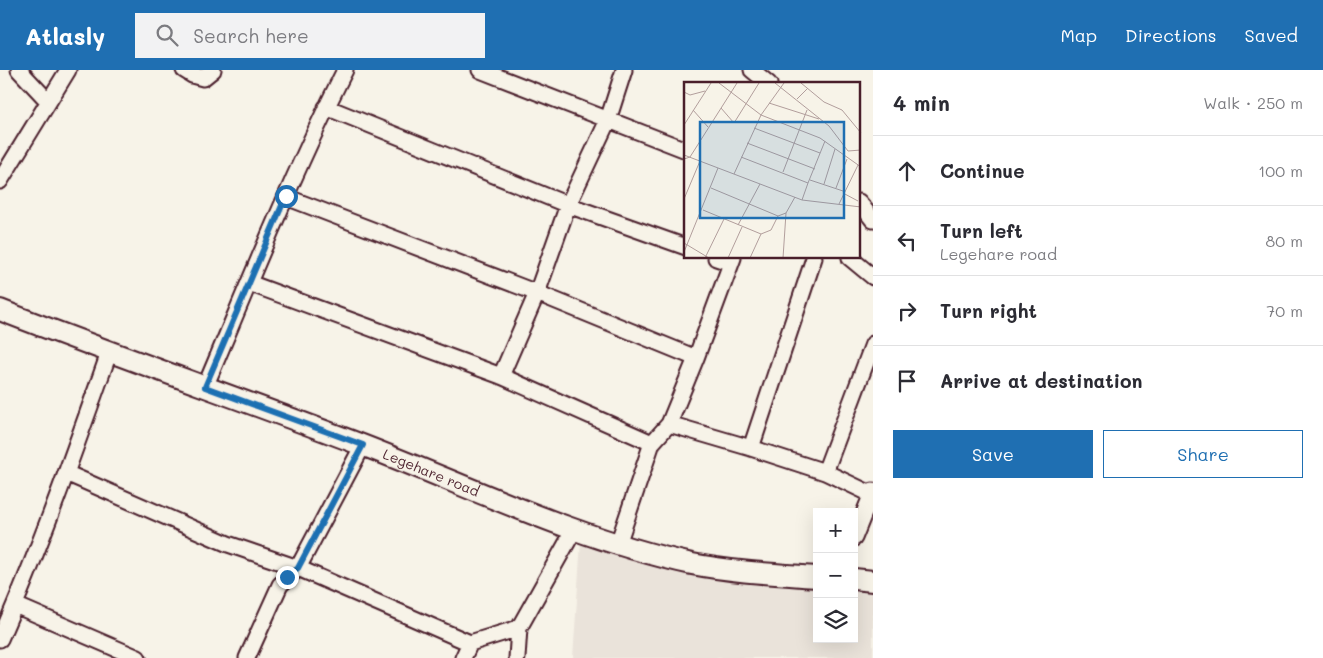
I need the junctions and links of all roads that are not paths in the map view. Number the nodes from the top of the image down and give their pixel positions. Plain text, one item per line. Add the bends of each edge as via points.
1 (19, 70) edge
2 (68, 70) edge
3 (184, 70) edge
4 (213, 70) edge
5 (345, 70) edge
6 (480, 70) edge
7 (624, 70) edge
8 (752, 70) edge
9 (767, 82) edge
10 (48, 101) junction
11 (326, 107) junction
12 (608, 120) junction
13 (684, 149) edge
14 (0, 181) edge
15 (286, 196) junction
16 (568, 205) junction
17 (861, 205) edge
18 (873, 220) edge
19 (684, 246) edge
20 (814, 259) edge
21 (851, 259) edge
22 (732, 260) edge
23 (873, 277) edge
24 (249, 283) junction
25 (537, 294) junction
26 (0, 310) edge
27 (873, 344) edge
28 (109, 353) junction
29 (696, 358) junction
30 (501, 376) junction
31 (205, 387) junction
32 (669, 424) junction
33 (652, 443) junction
34 (363, 445) junction
35 (751, 448) junction
36 (825, 472) junction
37 (66, 473) junction
38 (872, 497) edge
39 (858, 529) edge
40 (574, 530) junction
41 (618, 544) junction
42 (298, 568) junction
43 (813, 576) edge
44 (858, 579) edge
45 (873, 581) edge
46 (15, 606) junction
47 (519, 628) junction
48 (0, 639) edge
49 (470, 642) junction
50 (138, 658) edge
51 (247, 658) edge
52 (463, 658) edge
53 (516, 658) edge

1 - 10 street
2 - 10 street
3 - 4 street via 203,78
5 - 11 street
6 - 12 street
7 - 12 street
8 - 9 street
10 - 14 street
11 - 15 street
11 - 16 street
12 - 13 street
12 - 16 street
15 - 24 street
15 - 25 street
16 - 19 street
16 - 25 street
17 - 18 street
20 - 35 street
21 - 23 street
22 - 29 street
24 - 30 street
24 - 31 street
25 - 29 street
25 - 30 street
26 - 28 main road, Legehare road
27 - 36 street
28 - 31 main road, Legehare road
28 - 37 street
29 - 32 street
30 - 33 street
31 - 34 main road, Legehare road
32 - 33 street
32 - 35 street
33 - 41 street
34 - 40 main road, Legehare road
34 - 42 street
35 - 36 street
36 - 38 street
37 - 42 street via 228,544
37 - 46 street
38 - 39 street
40 - 41 main road, Legehare road
40 - 47 street
41 - 43 main road, Legehare road via 715,568
42 - 49 street
42 - 51 street via 280,586
44 - 45 main road
46 - 48 street
46 - 50 street
47 - 49 street
47 - 53 street
49 - 52 street

